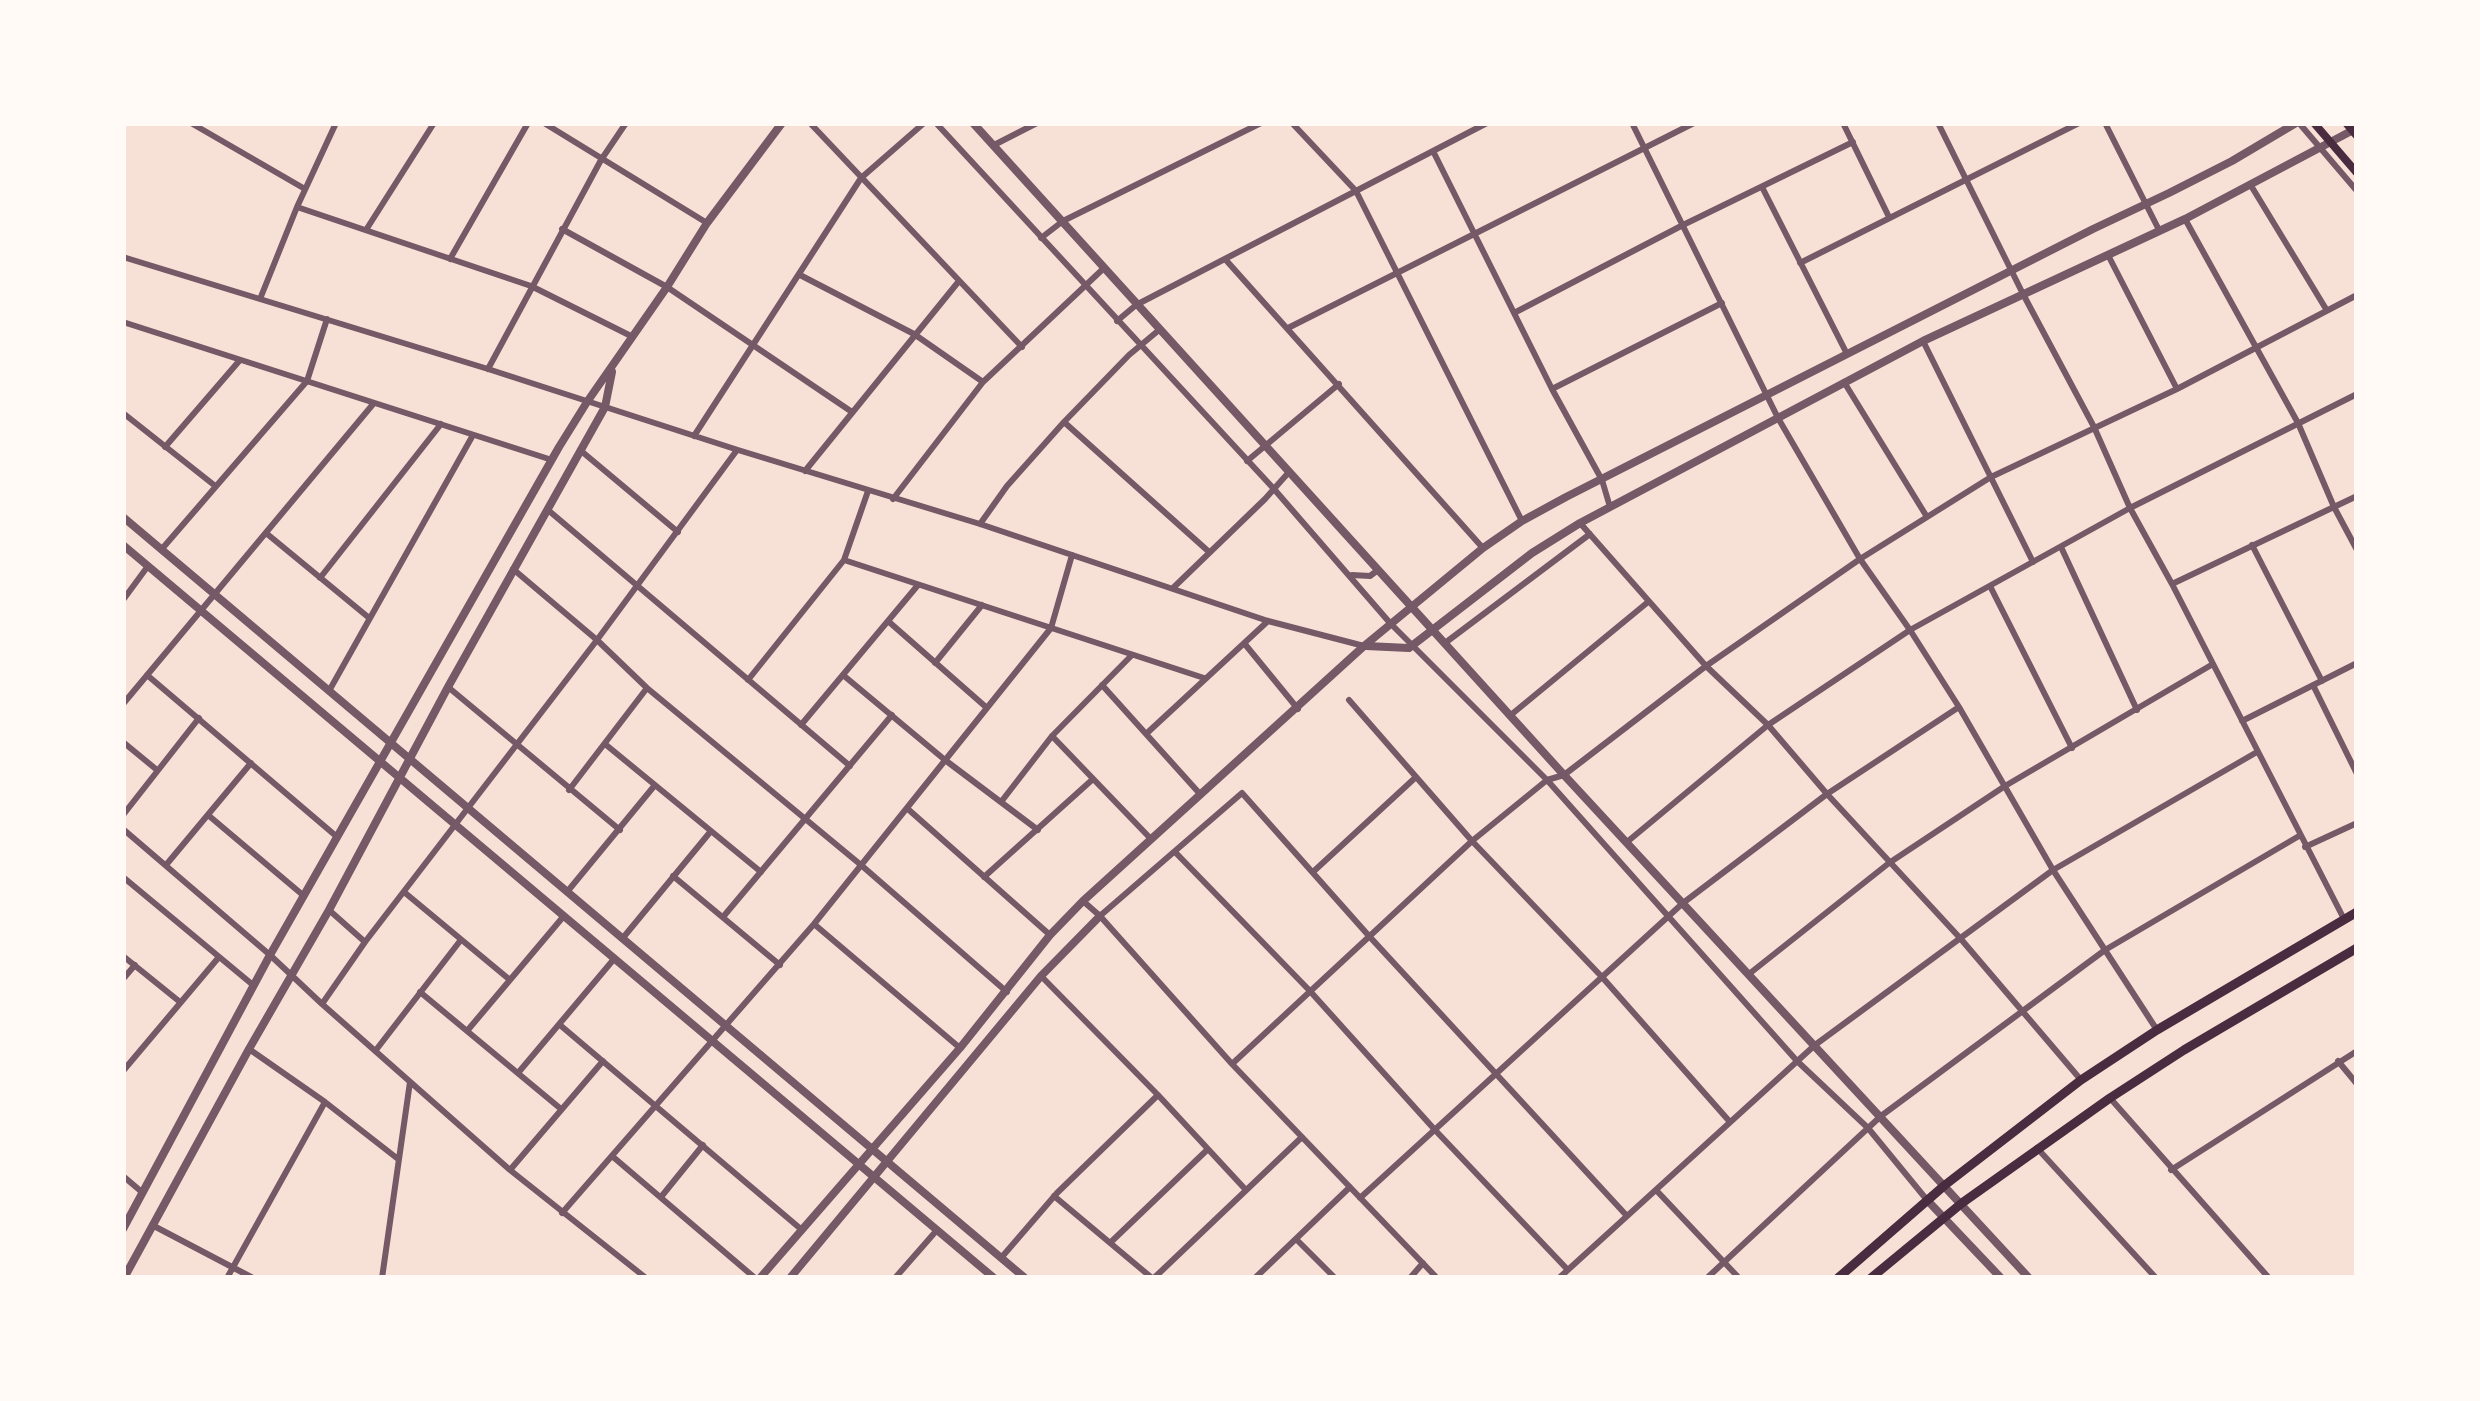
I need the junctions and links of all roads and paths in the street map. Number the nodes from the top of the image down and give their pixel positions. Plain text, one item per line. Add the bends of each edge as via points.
1 (191, 123) edge
2 (336, 123) edge
3 (434, 123) edge
4 (528, 123) edge
5 (544, 123) edge
6 (626, 123) edge
7 (782, 123) edge
8 (810, 123) edge
9 (924, 123) edge
10 (937, 123) edge
11 (973, 123) edge
12 (1037, 123) edge
13 (1261, 123) edge
14 (1292, 123) edge
15 (1487, 123) edge
16 (1632, 123) edge
17 (1694, 123) edge
18 (1843, 123) edge
19 (1938, 123) edge
20 (2079, 123) edge
21 (2105, 123) edge
22 (2298, 123) edge
23 (2314, 123) edge
24 (2353, 130) edge
25 (1852, 142) junction
26 (2332, 143) junction
27 (994, 146) junction
28 (1644, 148) junction
29 (2320, 148) junction
30 (1433, 151) junction
31 (601, 160) junction
32 (2357, 173) edge
33 (861, 178) junction
34 (1966, 180) junction
35 (2250, 184) junction
36 (1762, 187) junction
37 (305, 189) junction
38 (1356, 191) junction
39 (2357, 191) edge
40 (2147, 204) junction
41 (297, 206) junction
42 (1890, 218) junction
43 (2185, 219) junction
44 (1063, 221) junction
45 (706, 224) junction
46 (1683, 225) junction
47 (366, 230) junction
48 (562, 230) junction
49 (2159, 230) junction
50 (1475, 234) junction
51 (1041, 238) junction
52 (2108, 255) junction
53 (123, 257) edge
54 (450, 259) junction
55 (1225, 259) junction
56 (1800, 263) junction
57 (1104, 268) junction
58 (2011, 271) junction
59 (1397, 273) junction
60 (799, 275) junction
61 (959, 281) junction
62 (531, 286) junction
63 (1085, 286) junction
64 (667, 287) junction
65 (2023, 294) junction
66 (2357, 295) edge
67 (260, 299) junction
68 (1722, 303) junction
69 (1136, 305) junction
70 (2327, 310) junction
71 (1514, 313) junction
72 (327, 319) junction
73 (1117, 321) junction
74 (123, 322) edge
75 (1288, 328) junction
76 (1159, 330) junction
77 (914, 334) junction
78 (632, 338) junction
79 (1923, 341) junction
80 (754, 346) junction
81 (1140, 346) junction
82 (1022, 347) junction
83 (2257, 348) junction
84 (1846, 354) junction
85 (240, 360) junction
86 (613, 365) junction
87 (488, 369) junction
88 (307, 381) junction
89 (983, 382) junction
90 (1844, 382) junction
91 (1339, 384) junction
92 (1552, 389) junction
93 (2177, 389) junction
94 (2357, 394) edge
95 (1766, 397) junction
96 (587, 402) junction
97 (375, 403) junction
98 (605, 407) junction
99 (852, 412) junction
100 (123, 413) edge
101 (1778, 418) junction
102 (1064, 422) junction
103 (441, 424) junction
104 (2298, 424) junction
105 (2094, 427) junction
106 (473, 435) junction
107 (694, 436) junction
108 (165, 446) junction
109 (1266, 446) junction
110 (580, 450) junction
111 (738, 450) junction
112 (552, 460) junction
113 (1247, 460) junction
114 (805, 471) junction
115 (1289, 472) junction
116 (1991, 477) junction
117 (1602, 480) junction
118 (215, 486) junction
119 (1274, 489) junction
120 (868, 491) junction
121 (2357, 496) edge
122 (893, 499) junction
123 (1610, 507) junction
124 (2334, 507) junction
125 (2130, 508) junction
126 (548, 510) junction
127 (123, 517) edge
128 (1928, 517) junction
129 (1522, 520) junction
130 (1580, 523) junction
131 (980, 524) junction
132 (678, 532) junction
133 (266, 533) junction
134 (1590, 534) junction
135 (123, 545) edge
136 (2252, 545) junction
137 (2061, 547) junction
138 (1484, 548) junction
139 (161, 550) junction
140 (2357, 550) edge
141 (1208, 551) junction
142 (1072, 555) junction
143 (844, 560) junction
144 (1860, 560) junction
145 (2033, 562) junction
146 (148, 566) junction
147 (514, 569) junction
148 (1378, 570) junction
149 (1349, 574) junction
150 (320, 578) junction
151 (918, 584) junction
152 (2172, 584) junction
153 (638, 585) junction
154 (1990, 586) junction
155 (1172, 589) junction
156 (214, 594) junction
157 (123, 600) edge
158 (1649, 602) junction
159 (982, 605) junction
160 (1411, 606) junction
161 (200, 610) junction
162 (368, 617) junction
163 (887, 621) junction
164 (1268, 621) junction
165 (1390, 623) junction
166 (1051, 628) junction
167 (1910, 630) junction
168 (1434, 631) junction
169 (597, 640) junction
170 (1244, 643) junction
171 (1445, 643) junction
172 (1414, 644) junction
173 (1364, 646) junction
174 (1132, 655) junction
175 (935, 663) junction
176 (2357, 663) edge
177 (2213, 664) junction
178 (1706, 666) junction
179 (147, 675) junction
180 (843, 675) junction
181 (1204, 678) junction
182 (748, 680) junction
183 (2318, 683) junction
184 (1102, 685) junction
185 (448, 687) junction
186 (647, 688) junction
187 (329, 691) junction
188 (1349, 700) dead end
189 (123, 704) edge
190 (1959, 707) junction
191 (987, 708) junction
192 (1298, 709) junction
193 (2137, 710) junction
194 (1512, 714) junction
195 (892, 715) junction
196 (199, 718) junction
197 (2241, 721) junction
198 (1768, 724) junction
199 (801, 725) junction
200 (1146, 734) junction
201 (1052, 736) junction
202 (123, 742) edge
203 (391, 743) junction
204 (516, 744) junction
205 (605, 744) junction
206 (2072, 748) junction
207 (2357, 751) edge
208 (2257, 752) junction
209 (2348, 755) junction
210 (410, 759) junction
211 (945, 760) junction
212 (251, 763) junction
213 (380, 763) junction
214 (850, 766) junction
215 (157, 770) junction
216 (2357, 774) edge
217 (1564, 775) junction
218 (1416, 777) junction
219 (400, 779) junction
220 (1093, 779) junction
221 (1546, 780) junction
222 (656, 785) junction
223 (2005, 786) junction
224 (569, 790) junction
225 (1827, 794) junction
226 (1202, 795) junction
227 (1001, 802) junction
228 (468, 808) junction
229 (908, 810) junction
230 (123, 814) edge
231 (208, 815) junction
232 (804, 821) junction
233 (2357, 823) edge
234 (456, 826) junction
235 (123, 829) edge
236 (620, 830) junction
237 (1038, 830) junction
238 (711, 831) junction
239 (2299, 836) junction
240 (338, 837) junction
241 (1151, 839) junction
242 (1472, 841) junction
243 (1627, 842) junction
244 (2305, 847) junction
245 (1175, 852) junction
246 (1889, 863) junction
247 (166, 865) junction
248 (861, 865) junction
249 (2053, 870) junction
250 (1314, 871) junction
251 (761, 872) junction
252 (673, 876) junction
253 (123, 877) edge
254 (984, 877) junction
255 (404, 892) junction
256 (567, 892) junction
257 (304, 896) junction
258 (1083, 901) junction
259 (1683, 903) junction
260 (329, 910) junction
261 (2357, 912) edge
262 (563, 916) junction
263 (1100, 916) junction
264 (1669, 916) junction
265 (723, 917) junction
266 (2344, 919) junction
267 (814, 923) junction
268 (1050, 935) junction
269 (1369, 936) junction
270 (1960, 938) junction
271 (622, 939) junction
272 (460, 941) junction
273 (365, 942) junction
274 (2357, 948) edge
275 (2105, 950) junction
276 (270, 955) junction
277 (123, 956) edge
278 (219, 957) junction
279 (614, 959) junction
280 (135, 965) junction
281 (780, 965) junction
282 (1749, 974) junction
283 (292, 976) junction
284 (1042, 976) junction
285 (1602, 977) junction
286 (123, 979) edge
287 (510, 980) junction
288 (254, 985) junction
289 (1310, 990) junction
290 (420, 992) junction
291 (1006, 992) junction
292 (180, 1002) junction
293 (322, 1004) junction
294 (2022, 1012) junction
295 (724, 1024) junction
296 (560, 1025) junction
297 (2157, 1030) junction
298 (467, 1031) junction
299 (711, 1041) junction
300 (1814, 1045) junction
301 (960, 1048) junction
302 (249, 1049) junction
303 (376, 1051) junction
304 (2357, 1051) edge
305 (602, 1061) junction
306 (1797, 1061) junction
307 (2338, 1061) junction
308 (1232, 1064) junction
309 (123, 1071) edge
310 (518, 1073) junction
311 (1497, 1073) junction
312 (2081, 1080) junction
313 (410, 1082) junction
314 (2357, 1084) edge
315 (1158, 1095) junction
316 (2110, 1098) junction
317 (325, 1102) junction
318 (657, 1106) junction
319 (561, 1109) junction
320 (1881, 1116) junction
321 (1730, 1122) junction
322 (1868, 1128) junction
323 (1435, 1130) junction
324 (1302, 1137) junction
325 (703, 1145) junction
326 (872, 1148) junction
327 (2037, 1148) junction
328 (1207, 1150) junction
329 (612, 1156) junction
330 (398, 1159) junction
331 (888, 1162) junction
332 (858, 1164) junction
333 (511, 1170) junction
334 (2171, 1170) junction
335 (123, 1176) edge
336 (874, 1178) junction
337 (1945, 1184) junction
338 (1350, 1187) junction
339 (1245, 1190) junction
340 (1656, 1190) junction
341 (142, 1192) junction
342 (1054, 1196) junction
343 (661, 1197) junction
344 (1360, 1198) junction
345 (1928, 1200) junction
346 (1962, 1203) junction
347 (562, 1213) junction
348 (1627, 1216) junction
349 (1945, 1218) junction
350 (152, 1226) junction
351 (123, 1229) edge
352 (802, 1229) junction
353 (937, 1230) junction
354 (1296, 1239) junction
355 (1111, 1242) junction
356 (1001, 1258) junction
357 (1724, 1262) junction
358 (1423, 1263) junction
359 (233, 1268) junction
360 (1325, 1268) junction
361 (1568, 1270) junction
362 (1875, 1277) edge
363 (124, 1278) edge
364 (227, 1278) edge
365 (253, 1278) edge
366 (382, 1278) edge
367 (646, 1278) edge
368 (758, 1278) edge
369 (790, 1278) edge
370 (895, 1278) edge
371 (994, 1278) edge
372 (1025, 1278) edge
373 (1153, 1278) edge
374 (1255, 1278) edge
375 (1316, 1278) edge
376 (1335, 1278) edge
377 (1411, 1278) edge
378 (1437, 1278) edge
379 (1558, 1278) edge
380 (1707, 1278) edge
381 (1738, 1278) edge
382 (1838, 1278) edge
383 (2001, 1278) edge
384 (2030, 1278) edge
385 (2156, 1278) edge
386 (2269, 1278) edge

1 - 37 street
2 - 37 street
3 - 47 street
4 - 54 street
5 - 31 street
6 - 31 street
7 - 45 street
8 - 33 street
9 - 33 street
10 - 51 street
11 - 27 street
12 - 27 street
13 - 44 street
14 - 38 street
15 - 30 street
16 - 28 street
17 - 28 street
18 - 25 street
19 - 34 street
20 - 34 street
21 - 40 street
22 - 29 street
22 - 40 street
23 - 26 main road
24 - 26 street
25 - 36 street
25 - 42 street
26 - 29 street
26 - 32 main road
27 - 44 street
28 - 46 street
28 - 50 street
29 - 35 street
29 - 39 street
30 - 38 street
30 - 50 street
31 - 45 street
31 - 48 street
33 - 60 street
33 - 61 street
34 - 42 street
34 - 58 street
35 - 43 street
35 - 70 street
36 - 46 street
36 - 56 street
37 - 41 street
38 - 55 street
38 - 59 street
40 - 49 street
40 - 58 street
41 - 47 street
41 - 67 street
42 - 56 street
43 - 49 street
43 - 83 street
44 - 51 street
44 - 57 street
45 - 64 street
46 - 68 street
46 - 71 street
47 - 54 street
48 - 62 street
48 - 64 street
49 - 52 street
50 - 59 street
50 - 71 street
51 - 63 street
52 - 65 street
52 - 93 street
53 - 67 street
54 - 62 street
55 - 69 street
55 - 75 street
56 - 84 street
57 - 63 street
57 - 69 street
58 - 65 street
58 - 84 street
59 - 75 street
59 - 129 street
60 - 77 street
60 - 80 street
61 - 77 street
61 - 82 street
62 - 78 street
62 - 87 street
63 - 73 street
63 - 82 street
64 - 78 street
64 - 80 street
65 - 79 street
65 - 105 street
66 - 70 street
67 - 72 street
68 - 92 street
68 - 95 street
69 - 73 street
69 - 76 street
70 - 83 street
71 - 92 street
72 - 87 street
72 - 88 street
73 - 81 street
74 - 85 street
75 - 91 street
76 - 81 street
76 - 109 street
77 - 89 street
77 - 99 street
78 - 86 street
79 - 90 street
79 - 116 street
80 - 99 street
80 - 107 street
81 - 102 street
81 - 113 street
82 - 89 street
83 - 93 street
83 - 104 street
84 - 95 street
85 - 88 street
85 - 108 street
86 - 96 street
86 - 98 street
87 - 96 street
88 - 97 street
88 - 118 street
89 - 122 street
90 - 101 street
90 - 128 street
91 - 109 street
91 - 138 street
92 - 117 street
93 - 105 street
94 - 104 street
95 - 101 street
95 - 117 street
96 - 98 street
96 - 112 street
97 - 103 street
97 - 133 street
98 - 107 street
98 - 110 street
99 - 114 street
100 - 108 street
101 - 123 street
101 - 144 street
102 - 131 street
102 - 141 street
103 - 106 street
103 - 150 street
104 - 124 street
104 - 125 street
105 - 116 street
105 - 125 street
106 - 112 street
106 - 162 street
107 - 111 street
108 - 118 street
109 - 113 street
109 - 115 street
110 - 126 street
110 - 132 street
111 - 114 street
111 - 132 street
112 - 203 street
113 - 119 street
114 - 120 street
115 - 119 street
115 - 148 street
116 - 128 street
116 - 145 street
117 - 123 street
117 - 129 street
118 - 139 street
119 - 141 street
119 - 149 street
120 - 122 street
120 - 143 street
121 - 124 street
122 - 131 street
123 - 130 street
124 - 136 street
124 - 140 street
125 - 137 street
125 - 152 street
126 - 147 street
126 - 153 street
127 - 139 street
128 - 144 street
129 - 138 street
130 - 134 street
130 - 168 street
131 - 142 street
132 - 153 street
133 - 150 street
133 - 156 street
134 - 158 street
134 - 171 street
135 - 146 street
136 - 152 street
136 - 183 street
137 - 145 street
137 - 193 street
138 - 160 street
139 - 156 street
141 - 155 street
142 - 155 street
142 - 166 street
143 - 151 street
143 - 182 street
144 - 167 street
144 - 178 street
145 - 154 street
146 - 157 street
146 - 161 street
147 - 169 street
147 - 185 street
148 - 149 street
148 - 160 street
149 - 165 street
150 - 162 street
151 - 159 street
151 - 163 street
152 - 177 street
153 - 169 street
153 - 182 street
154 - 167 street
154 - 206 street
155 - 164 street
156 - 161 street
156 - 187 street
158 - 178 street
158 - 194 street
159 - 166 street
159 - 175 street
160 - 165 street
160 - 168 street
161 - 179 street
161 - 213 street
162 - 187 street
163 - 175 street
163 - 180 street
164 - 170 street
164 - 173 street
165 - 172 street
165 - 173 street
166 - 174 street
166 - 191 street
167 - 190 street
167 - 198 street
168 - 171 street
168 - 172 street
169 - 186 street
169 - 204 street
170 - 181 street
170 - 192 street
171 - 194 street
172 - 173 street
172 - 221 street
173 - 192 street
174 - 181 street
174 - 184 street
175 - 191 street
176 - 183 street
177 - 193 street
177 - 197 street
178 - 198 street
178 - 217 street
179 - 189 street
179 - 196 street
180 - 195 street
180 - 199 street
181 - 200 street
182 - 199 street
183 - 197 street
183 - 209 street
184 - 200 street
184 - 201 street
185 - 204 street
185 - 210 street
186 - 205 street
186 - 232 street
187 - 203 street
188 - 218 street
190 - 223 street
190 - 225 street
191 - 211 street
192 - 226 street
193 - 206 street
194 - 217 street
195 - 211 street
195 - 214 street
196 - 212 street
196 - 215 street
197 - 208 street
198 - 225 street
198 - 243 street
199 - 214 street
200 - 226 street
201 - 220 street
201 - 227 street
202 - 215 street
203 - 210 street
203 - 213 street
204 - 224 street
204 - 228 street
205 - 222 street
205 - 224 street
206 - 223 street
207 - 209 street
208 - 239 street
208 - 249 street
209 - 216 street
210 - 219 street
210 - 228 street
211 - 227 street
211 - 229 street
212 - 231 street
212 - 240 street
213 - 219 street
213 - 240 street
214 - 232 street
215 - 230 street
217 - 221 street
217 - 243 street
218 - 242 street
218 - 250 street
219 - 234 street
219 - 260 street
220 - 237 street
220 - 241 street
221 - 242 street
221 - 264 street
222 - 236 street
222 - 238 street
223 - 246 street
223 - 249 street
224 - 236 street
225 - 246 street
225 - 259 street
226 - 241 street
227 - 237 street
228 - 234 street
228 - 256 street
229 - 248 street
229 - 254 street
231 - 247 street
231 - 257 street
232 - 248 street
232 - 251 street
233 - 244 street
234 - 255 street
234 - 262 street
235 - 247 street
236 - 256 street
237 - 254 street
238 - 251 street
238 - 252 street
239 - 244 street
239 - 275 street
240 - 257 street
241 - 258 street
242 - 269 street
242 - 285 street
243 - 259 street
244 - 266 street
245 - 250 street via 1242,793
245 - 263 street
245 - 289 street
246 - 270 street
246 - 282 street
247 - 276 street
248 - 267 street
248 - 291 street
249 - 270 street
249 - 275 street
250 - 269 street
251 - 265 street
252 - 265 street
252 - 271 street
253 - 278 street
254 - 268 street
255 - 272 street
255 - 273 street
256 - 271 street
257 - 276 street
258 - 263 street
258 - 268 street
259 - 264 street
259 - 282 street
260 - 273 street
260 - 283 street
261 - 266 main road
262 - 279 street
262 - 287 street
263 - 284 street
263 - 308 street
264 - 285 street
264 - 306 street
265 - 281 street
266 - 297 main road
267 - 281 street
267 - 301 street
268 - 291 street
269 - 289 street
269 - 311 street
270 - 294 street
270 - 300 street
271 - 295 street
272 - 287 street
272 - 290 street
273 - 293 street
274 - 316 main road
275 - 294 street
275 - 297 street
276 - 283 street
276 - 288 street
277 - 280 street
278 - 288 street
278 - 292 street
279 - 296 street
279 - 299 street
280 - 286 street
280 - 292 street
281 - 295 street
282 - 300 street
283 - 293 street
283 - 302 street
284 - 315 street
284 - 331 street
285 - 311 street
285 - 321 street
287 - 298 street
288 - 341 street
289 - 308 street
289 - 323 street
290 - 298 street
290 - 303 street
291 - 301 street
292 - 309 street
293 - 303 street
294 - 312 street
294 - 320 street
295 - 299 street
295 - 326 street
296 - 305 street
296 - 310 street
297 - 312 main road
298 - 310 street
299 - 318 street
299 - 332 street
300 - 306 street
300 - 320 street
301 - 326 street
302 - 317 street
302 - 350 street
303 - 313 street
304 - 307 street
305 - 318 street
305 - 319 street
306 - 321 street
306 - 322 street
307 - 314 street
307 - 334 street
308 - 324 street
310 - 319 street
311 - 323 street
311 - 348 street
312 - 337 main road
313 - 330 street
313 - 333 street
315 - 328 street
315 - 342 street
316 - 327 main road
316 - 334 street
317 - 330 street
317 - 359 street
318 - 325 street
318 - 329 street
319 - 333 street
320 - 322 street
320 - 337 street
321 - 340 street
322 - 345 street
322 - 357 street
323 - 344 street
323 - 361 street
324 - 338 street
324 - 339 street
325 - 343 street
325 - 352 street
326 - 331 street
326 - 332 street
327 - 346 main road
327 - 385 street
328 - 339 street
328 - 355 street
329 - 343 street
329 - 347 street
330 - 366 street
331 - 336 street
331 - 356 street
332 - 336 street
332 - 352 street
333 - 347 street
334 - 386 street
335 - 341 street
336 - 353 street
336 - 369 street
337 - 345 main road
337 - 346 street
338 - 344 street
338 - 354 street
339 - 373 street
340 - 348 street
340 - 357 street
341 - 351 street
342 - 355 street
342 - 356 street
343 - 368 street
344 - 358 street
345 - 349 street
345 - 382 main road
346 - 349 main road
346 - 384 street
347 - 367 street
348 - 361 street
349 - 362 main road
349 - 383 street
350 - 359 street
350 - 363 street
352 - 368 street
353 - 370 street
353 - 371 street
354 - 360 street
354 - 374 street
355 - 373 street
356 - 372 street
357 - 380 street
357 - 381 street
358 - 377 street
358 - 378 street
359 - 364 street
359 - 365 street
360 - 375 street
360 - 376 street
361 - 379 street

